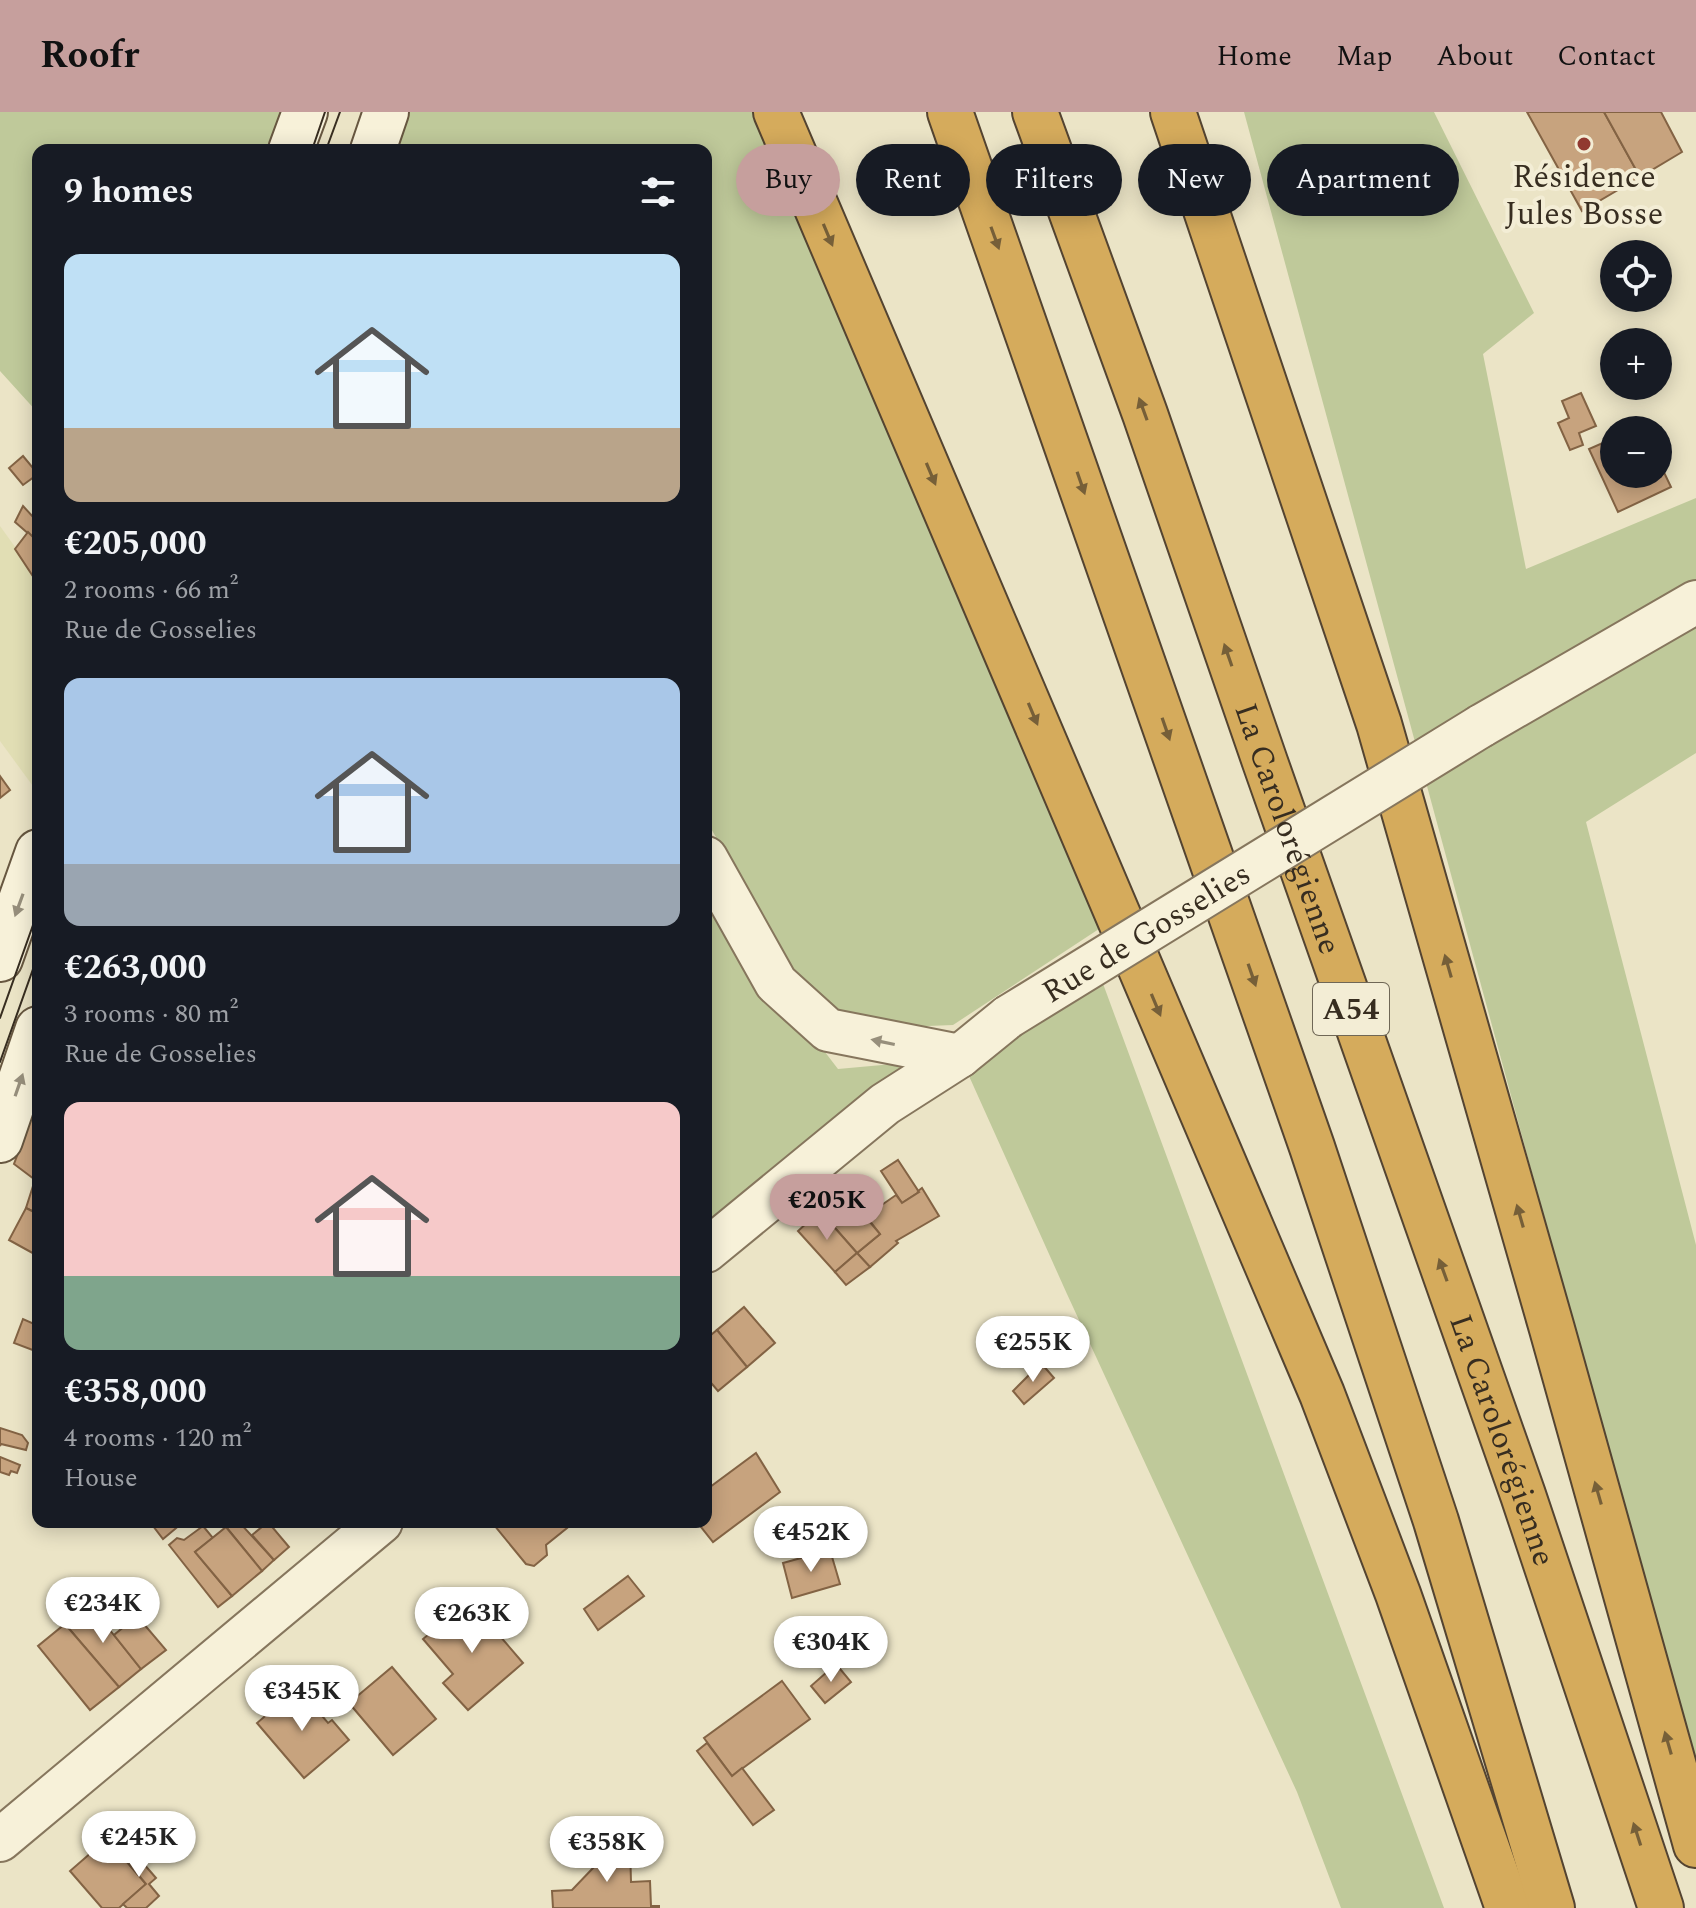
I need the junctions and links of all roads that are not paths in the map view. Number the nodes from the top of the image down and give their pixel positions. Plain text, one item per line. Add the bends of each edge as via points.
1 (305, 112) edge
2 (386, 112) edge
3 (776, 112) edge
4 (950, 112) edge
5 (1035, 112) edge
6 (1173, 112) edge
7 (293, 144) edge
8 (375, 144) edge
9 (1696, 602) edge
10 (32, 869) edge
11 (712, 869) edge
12 (0, 959) edge
13 (32, 1047) edge
14 (960, 1056) junction
15 (0, 1140) edge
16 (712, 1246) edge
17 (374, 1528) edge
18 (0, 1840) edge
19 (1696, 1845) edge
20 (1508, 1908) edge
21 (1552, 1908) edge
22 (1661, 1908) edge

1 - 7 main road
2 - 8 main road
3 -> 20 highway via 1322,1394
4 -> 21 highway, A54 via 1312,1147 1436,1521
22 -> 5 highway, La Carolorégienne / A54 via 1523,1495
19 -> 6 highway via 1379,724
9 - 14 street, Rue de Gosselies, bridge via 1481,726 1008,1017
10 -> 12 main road
14 -> 11 street via 828,1030 776,983
15 -> 13 main road
14 - 16 street, Rue de Gosselies via 885,1104
17 - 18 street

